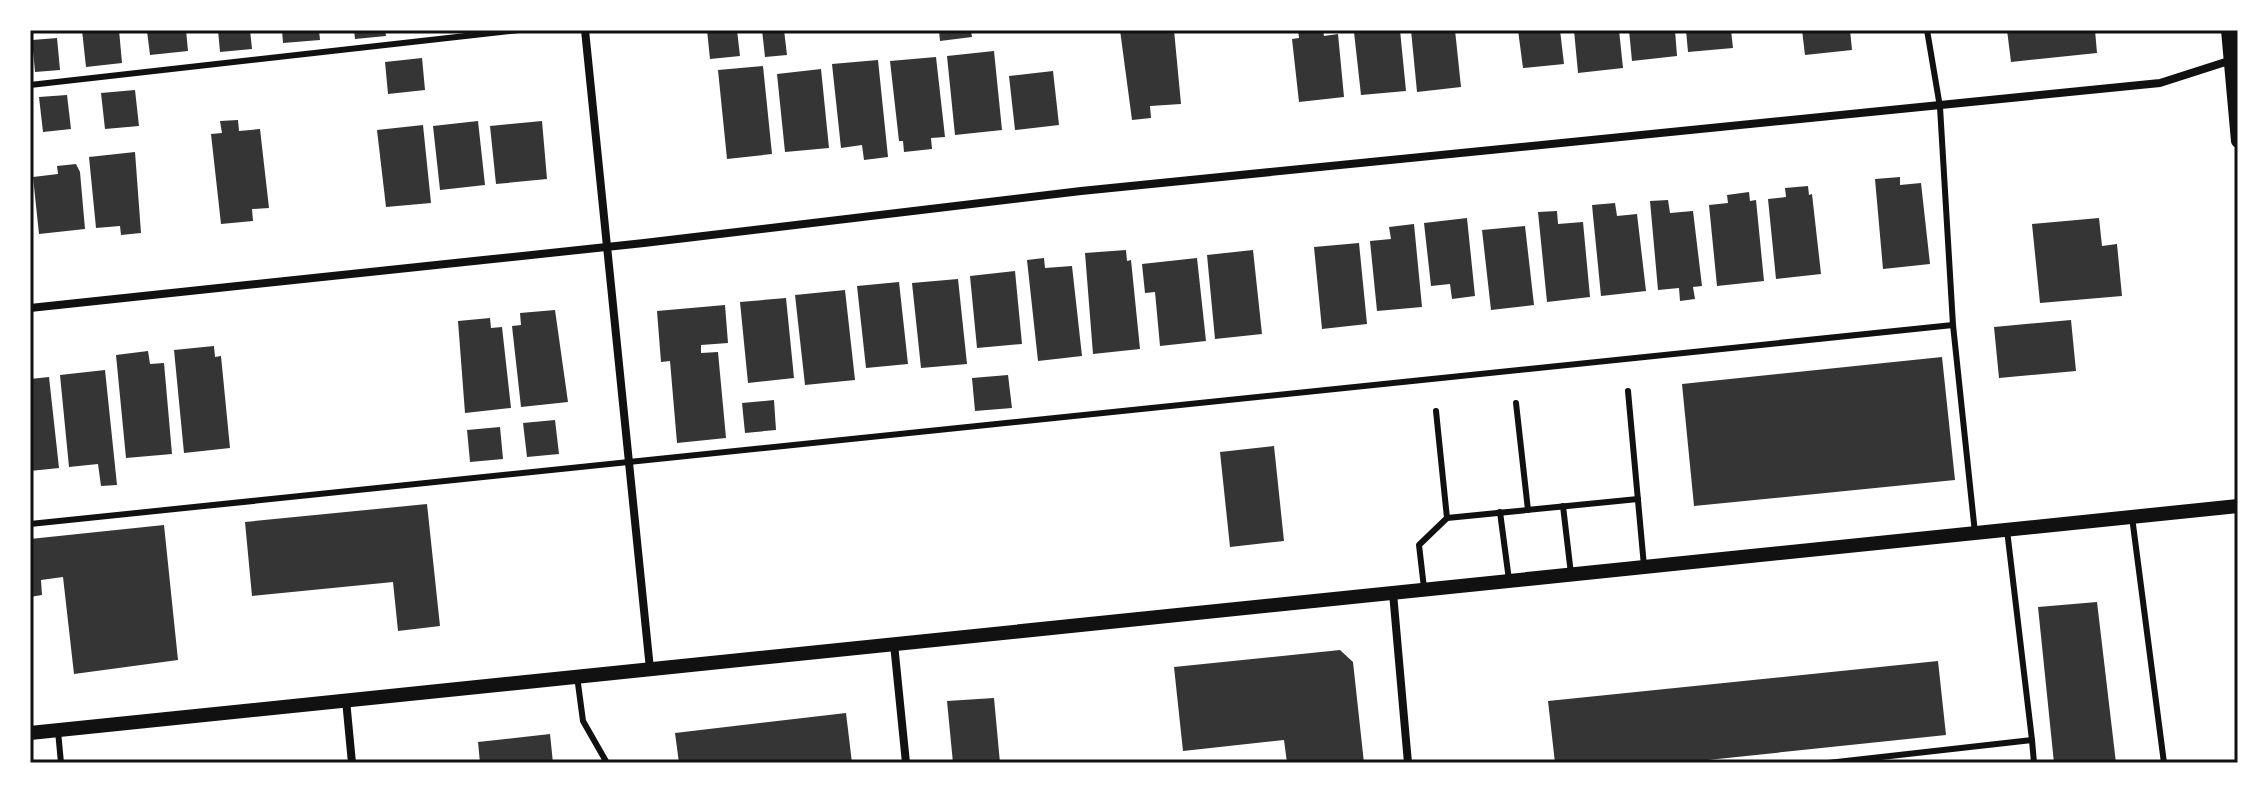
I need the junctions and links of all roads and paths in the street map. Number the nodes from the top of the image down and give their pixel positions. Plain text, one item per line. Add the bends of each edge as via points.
1 (519, 30) edge
2 (585, 30) edge
3 (1927, 30) edge
4 (2228, 30) edge
5 (2234, 59) edge
6 (30, 85) edge
7 (1940, 107) junction
8 (2238, 141) edge
9 (607, 245) junction
10 (30, 308) edge
11 (1953, 325) junction
12 (1628, 391) dead end
13 (1516, 403) dead end
14 (1436, 411) dead end
15 (629, 461) junction
16 (1638, 499) junction
17 (1563, 506) junction
18 (2238, 506) edge
19 (1528, 510) junction
20 (1500, 512) junction
21 (2132, 516) junction
22 (1447, 518) junction
23 (30, 524) edge
24 (2007, 530) junction
25 (1975, 533) junction
26 (1644, 566) junction
27 (1571, 574) junction
28 (1509, 580) junction
29 (1424, 588) junction
30 (1393, 592) junction
31 (894, 644) junction
32 (650, 669) junction
33 (577, 676) junction
34 (346, 700) junction
35 (57, 730) junction
36 (30, 733) edge
37 (2032, 740) junction
38 (61, 763) edge
39 (352, 763) edge
40 (607, 763) edge
41 (906, 763) edge
42 (1408, 763) edge
43 (1828, 763) edge
44 (2034, 763) edge
45 (2164, 763) edge

1 - 6 lane
2 - 9 street
3 - 7 lane
4 - 5 street
5 - 7 street via 2160,83
5 - 8 street
7 - 9 street via 1081,191
7 - 11 lane
9 - 10 street
9 - 15 street
11 - 15 lane
11 - 25 lane
12 - 16 lane
13 - 19 lane
14 - 22 lane
15 - 23 lane
15 - 32 street
16 - 17 lane
16 - 26 lane
17 - 19 lane
17 - 27 lane
18 - 21 street
19 - 20 lane
20 - 22 lane
20 - 28 lane
21 - 24 street
21 - 45 lane
22 - 29 lane via 1419,545
24 - 25 street
24 - 37 lane
25 - 26 street
26 - 27 street
27 - 28 street
28 - 29 street
29 - 30 street
30 - 31 street
30 - 42 street
31 - 32 street
31 - 41 street
32 - 33 street
33 - 34 street
33 - 40 lane via 583,721
34 - 35 street
34 - 39 street
35 - 36 street
35 - 38 lane
37 - 43 lane
37 - 44 lane

